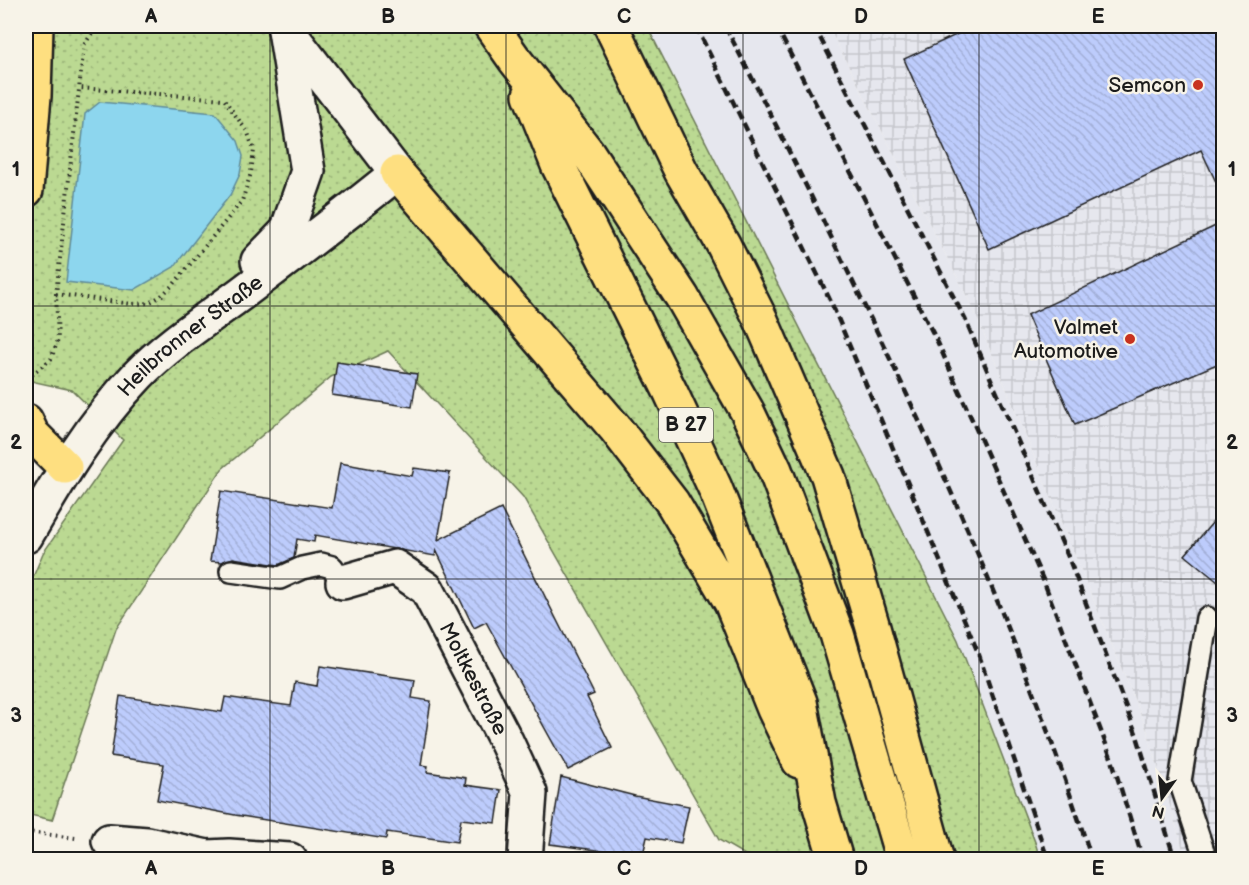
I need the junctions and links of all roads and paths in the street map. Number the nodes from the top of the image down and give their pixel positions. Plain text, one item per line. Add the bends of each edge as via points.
1 (36, 26) edge
2 (97, 26) edge
3 (284, 26) edge
4 (491, 26) edge
5 (611, 26) edge
6 (515, 60) junction
7 (79, 88) junction
8 (397, 173) junction
9 (26, 190) edge
10 (56, 294) junction
11 (185, 335) junction
12 (26, 375) edge
13 (26, 421) edge
14 (65, 467) junction
15 (26, 536) edge
16 (231, 571) dead end
17 (343, 582) joint
18 (1207, 618) dead end
19 (819, 803) junction
20 (26, 832) edge
21 (109, 842) joint
22 (290, 860) edge
23 (525, 860) edge
24 (836, 860) edge
25 (903, 860) edge
26 (937, 860) edge
27 (1206, 860) edge

1 - 9 highway
2 - 7 path via 84,45
3 - 8 main road
3 - 11 main road via 308,171 287,231
4 - 6 highway, B 27
5 - 26 highway via 681,171 761,320 828,476
6 - 19 highway, B 27 via 558,165 715,488 800,702
6 - 25 highway, B 27 via 588,153 682,297 747,411 779,480 837,634
7 - 10 path
7 - 10 path via 224,99 248,133 254,150 242,201 161,296 149,303 132,304
8 - 11 main road, Heilbronner Straße
8 - 19 highway via 615,428 672,502 731,602 774,709
10 - 12 path via 55,350 51,359
11 - 14 main road, Heilbronner Straße via 139,375
13 - 14 highway via 32,434
14 - 15 main road, Heilbronner Straße
16 - 17 lane via 280,578 321,564 332,567
17 - 23 main road, Moltkestraße via 395,567 427,589 530,793
18 - 27 lane via 1180,781
19 - 24 highway, B 27
20 - 21 path
21 - 22 main road via 147,844 207,857

